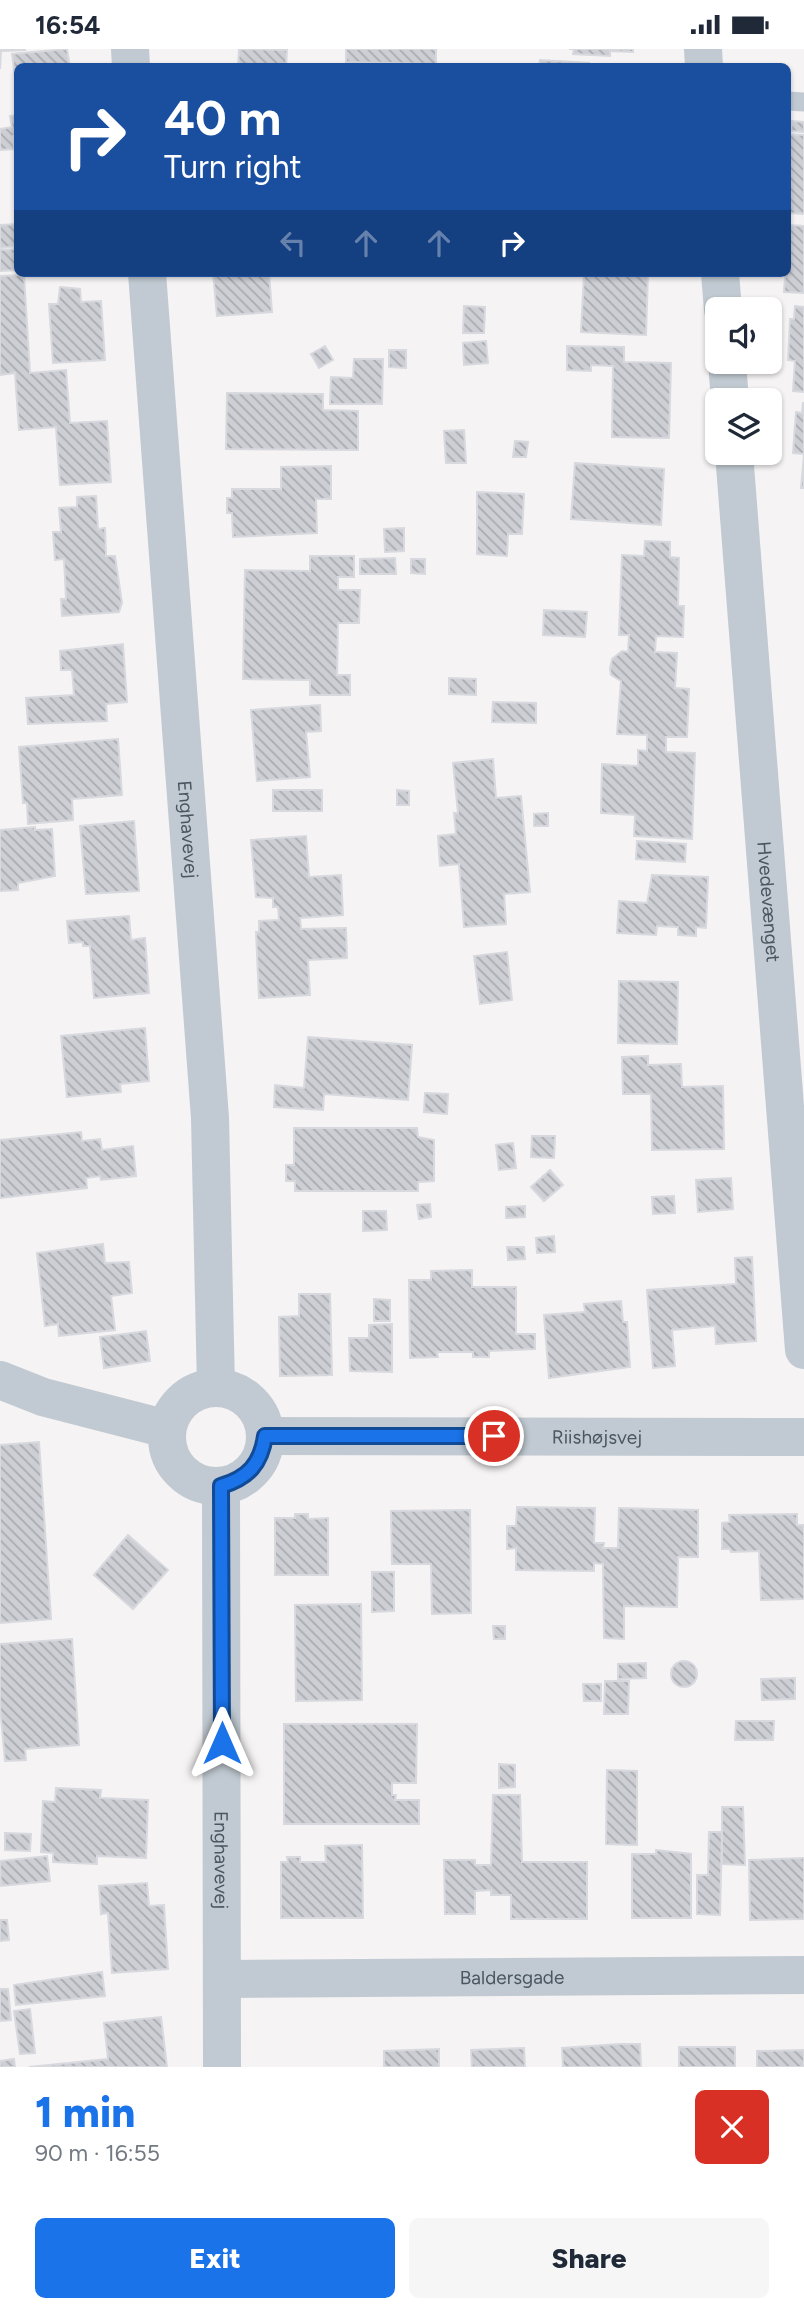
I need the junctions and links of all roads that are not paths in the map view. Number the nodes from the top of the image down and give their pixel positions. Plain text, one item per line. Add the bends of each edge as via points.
1 (147, 277) edge
2 (720, 277) edge
3 (722, 297) edge
4 (735, 465) edge
5 (804, 1350) edge
6 (0, 1380) edge
7 (216, 1388) junction
8 (167, 1429) junction
9 (265, 1436) junction
10 (804, 1437) edge
11 (221, 1486) junction
12 (804, 1975) edge
13 (222, 1979) junction
14 (222, 2067) edge

1 - 7 street, Enghavevej via 210,1118
2 - 3 street
4 - 5 street, Hvedevænget
6 - 8 street via 43,1397
7 - 8 street via 188,1397 176,1408
7 - 9 street via 243,1397 254,1407
8 - 11 street via 167,1447 183,1474
9 - 10 street, Riishøjsvej
9 - 11 street via 255,1468
11 - 13 street, Enghavevej
12 - 13 street, Baldersgade
13 - 14 street, Enghavevej

